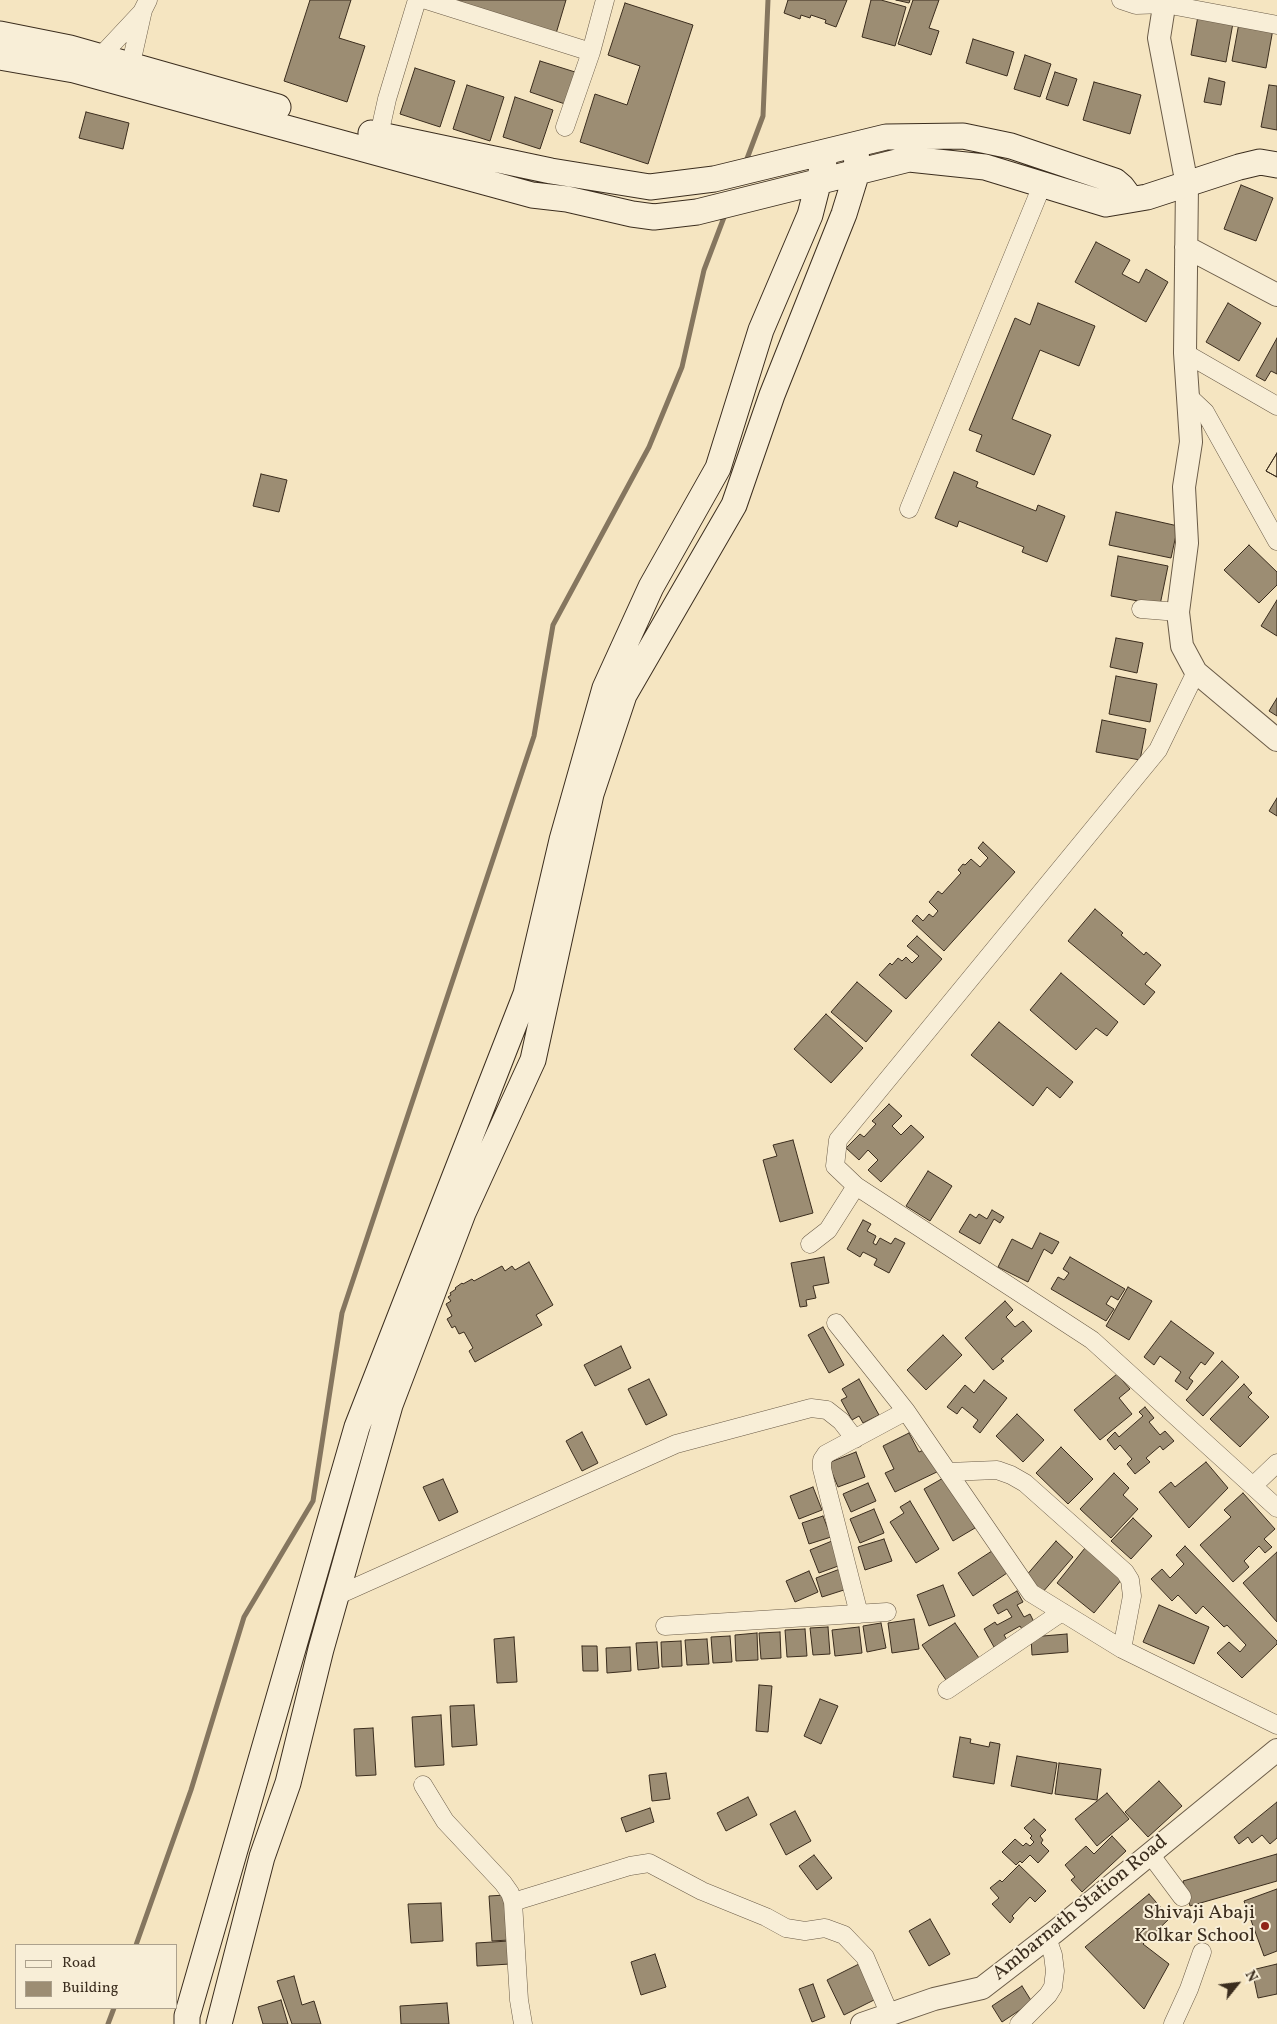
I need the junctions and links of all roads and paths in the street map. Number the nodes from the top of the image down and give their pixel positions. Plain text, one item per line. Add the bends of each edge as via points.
1 (417, 0) edge
2 (426, 0) edge
3 (605, 0) edge
4 (1120, 0) edge
5 (1165, 2) edge
6 (146, 5) edge
7 (1277, 25) edge
8 (0, 34) edge
9 (591, 52) junction
10 (0, 57) edge
11 (95, 66) junction
12 (129, 75) junction
13 (566, 127) dead end
14 (377, 143) junction
15 (856, 144) junction
16 (826, 153) junction
17 (1277, 165) edge
18 (857, 172) junction
19 (819, 180) junction
20 (1043, 183) junction
21 (1187, 185) junction
22 (1131, 199) junction
23 (1186, 247) junction
24 (1277, 294) edge
25 (1185, 353) junction
26 (1188, 396) junction
27 (1277, 406) edge
28 (909, 509) dead end
29 (1277, 541) edge
30 (1141, 609) dead end
31 (1178, 612) junction
32 (1196, 672) junction
33 (1277, 740) edge
34 (856, 1186) junction
35 (810, 1244) dead end
36 (836, 1323) dead end
37 (906, 1411) junction
38 (855, 1439) junction
39 (1277, 1463) edge
40 (948, 1472) junction
41 (1254, 1485) junction
42 (1277, 1508) edge
43 (336, 1596) junction
44 (887, 1612) dead end
45 (1062, 1612) junction
46 (859, 1614) junction
47 (666, 1626) dead end
48 (1122, 1649) junction
49 (947, 1690) dead end
50 (1277, 1725) edge
51 (1277, 1750) edge
52 (423, 1785) dead end
53 (1150, 1854) junction
54 (1182, 1898) dead end
55 (514, 1902) junction
56 (1047, 1938) junction
57 (1202, 1952) dead end
58 (890, 2015) junction
59 (187, 2024) edge
60 (219, 2024) edge
61 (523, 2024) edge
62 (862, 2024) edge
63 (1019, 2024) edge
64 (1173, 2024) edge

1 - 14 street
2 - 9 street
3 - 9 street
4 - 5 street via 1136,5
5 - 7 street
5 - 21 street via 1159,38
6 - 11 street
6 - 12 street
8 - 11 main road via 70,48
9 - 13 street
10 - 11 main road via 74,70
11 - 12 main road
12 - 14 main road
14 - 16 main road via 650,187 714,179
14 - 19 main road via 532,195 654,217 697,212
15 - 16 main road
15 - 18 main road
15 - 22 main road via 886,137 963,136 1001,144 1115,181
16 - 19 main road
17 - 21 main road via 1260,162
18 - 19 main road
18 - 20 main road via 909,159 985,167
18 - 43 main road via 734,505 624,695 591,794 532,1060 464,1214 390,1405
19 - 59 main road via 810,215 761,330 718,468 651,587 605,688 562,840 526,994 357,1427
20 - 22 main road via 1106,204
20 - 28 street
21 - 22 main road
21 - 23 street
23 - 24 street
23 - 25 street
25 - 26 street
25 - 27 street
26 - 29 street via 1204,412
26 - 31 street via 1191,442 1184,487 1187,543
30 - 31 street
31 - 32 street via 1182,646
32 - 33 street
32 - 34 street via 1158,750 838,1140 835,1166
34 - 35 street via 828,1230
34 - 41 street via 1092,1340
36 - 37 street
37 - 38 street
37 - 40 street
38 - 43 street via 827,1410 811,1408 676,1444
38 - 46 street via 826,1454 822,1469
39 - 41 street
40 - 45 street via 1032,1593
40 - 48 street via 997,1470 1011,1475 1025,1483 1125,1572 1130,1580 1132,1596
41 - 42 street
43 - 60 main road via 288,1783 262,1857
44 - 46 street
45 - 48 street
45 - 49 street
46 - 47 street
48 - 50 street
51 - 53 street, Ambarnath Station Road
52 - 55 street via 445,1821 503,1883
53 - 54 street
53 - 56 street, Ambarnath Station Road
55 - 58 street via 630,1866 649,1864 702,1892 786,1928 805,1931 825,1928 844,1935 865,1957
55 - 61 street
56 - 58 street, Ambarnath Station Road via 982,1988 934,1999
56 - 63 street via 1054,1963 1053,1986
57 - 64 street
58 - 62 street, Ambarnath Station Road

